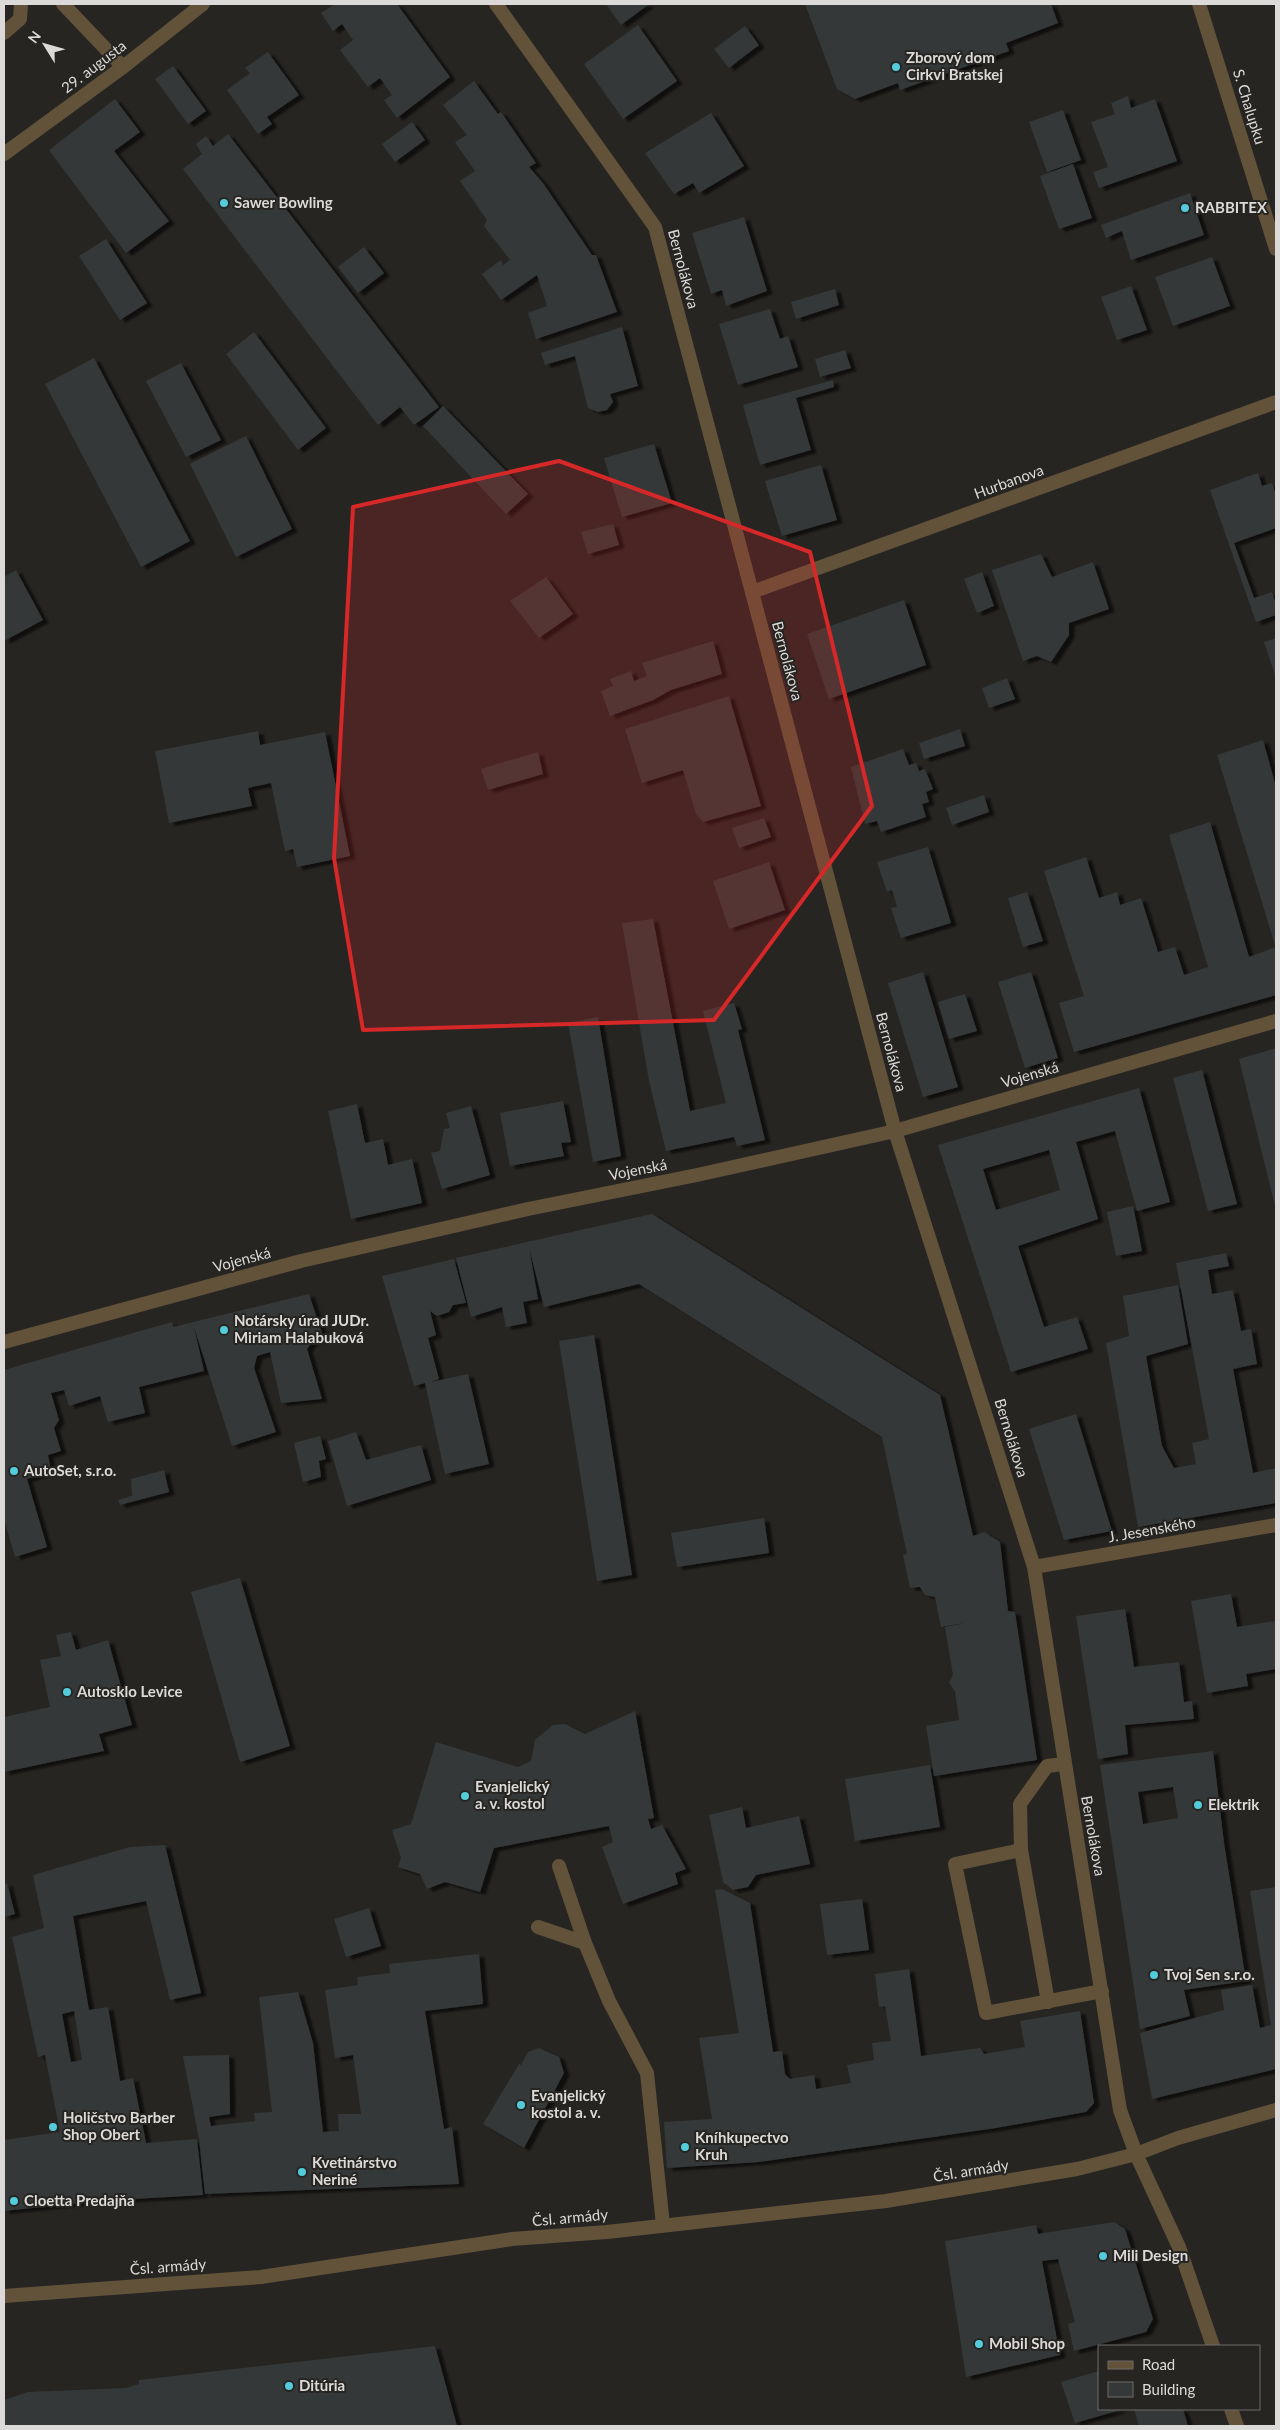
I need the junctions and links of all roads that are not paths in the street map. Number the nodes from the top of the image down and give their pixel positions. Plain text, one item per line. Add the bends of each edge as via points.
1 (21, 4) edge
2 (63, 4) edge
3 (203, 4) edge
4 (496, 4) edge
5 (1199, 4) edge
6 (4, 33) edge
7 (123, 67) junction
8 (4, 154) edge
9 (1276, 249) edge
10 (1276, 402) edge
11 (752, 592) junction
12 (1276, 1021) edge
13 (894, 1131) junction
14 (4, 1342) edge
15 (1276, 1525) edge
16 (1034, 1567) junction
17 (1064, 1764) junction
18 (1021, 1850) junction
19 (559, 1866) dead end
20 (538, 1927) dead end
21 (584, 1943) junction
22 (1102, 1991) junction
23 (1048, 2002) junction
24 (1276, 2110) edge
25 (1136, 2154) junction
26 (663, 2225) junction
27 (4, 2296) edge
28 (1213, 2345) edge
29 (1231, 2410) edge
30 (1237, 2426) edge

1 - 6 street via 20,20
2 - 7 street
3 - 7 street, 29. augusta
4 - 11 street, Bernolákova via 655,227
5 - 9 street, S. Chalupku
7 - 8 street, 29. augusta
10 - 11 street, Hurbanova
11 - 13 street, Bernolákova
12 - 13 street, Vojenská
13 - 14 street, Vojenská via 301,1261
13 - 16 street, Bernolákova
15 - 16 street, J. Jesenského
16 - 17 street, Bernolákova
17 - 18 street via 1047,1766 1020,1804
17 - 22 street, Bernolákova
18 - 23 street
18 - 23 street via 955,1864 986,2013
19 - 21 street
20 - 21 street
21 - 26 street via 609,2001 647,2073
22 - 23 street
22 - 25 street, Bernolákova via 1120,2110
24 - 25 street, Čsl. armády via 1178,2138
25 - 26 street, Čsl. armády via 1078,2170 886,2201
25 - 28 street, Bernolákova via 1179,2247
26 - 27 street, Čsl. armády via 512,2240 261,2277
29 - 30 street

